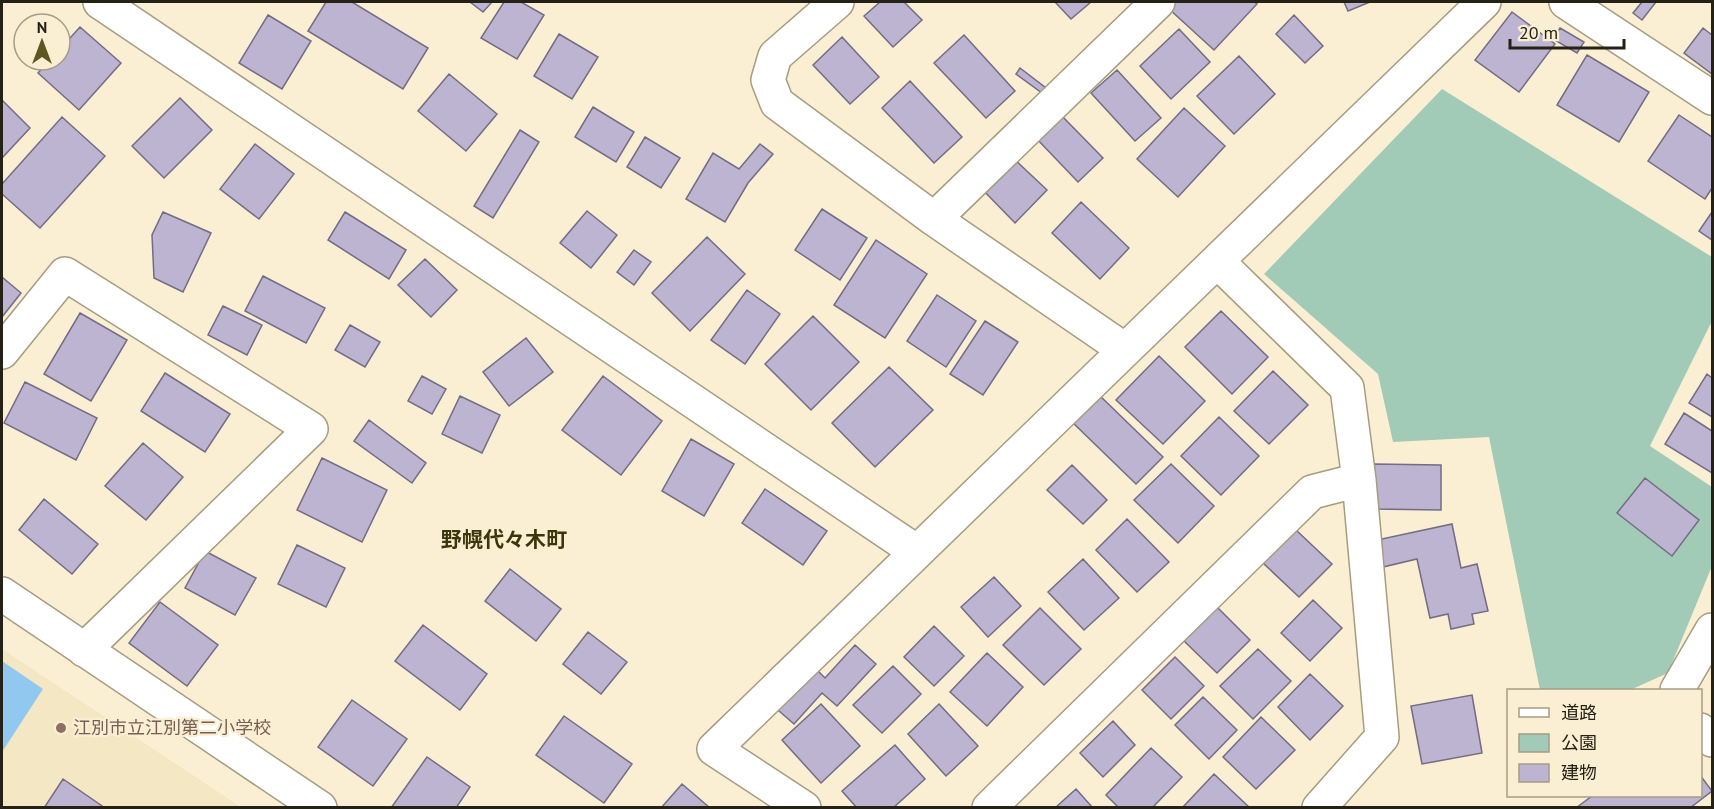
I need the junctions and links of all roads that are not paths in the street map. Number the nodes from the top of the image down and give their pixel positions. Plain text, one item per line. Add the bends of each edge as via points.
1 (100, 2) edge
2 (837, 2) edge
3 (1158, 2) edge
4 (1484, 2) edge
5 (1566, 2) edge
6 (1713, 98) edge
7 (934, 219) junction
8 (1217, 261) junction
9 (1125, 350) junction
10 (2, 352) edge
11 (1359, 480) junction
12 (917, 552) junction
13 (2, 594) edge
14 (1713, 630) edge
15 (84, 650) junction
16 (1678, 689) edge
17 (320, 807) edge
18 (804, 807) edge
19 (989, 807) edge
20 (1319, 807) edge

1 - 12 street
2 - 7 street via 775,56 768,80 777,103
3 - 7 street
4 - 8 street
5 - 6 street
7 - 9 street
8 - 9 street
8 - 11 street via 1347,388
9 - 12 street
10 - 15 street via 65,274 311,429
11 - 19 street via 1312,492
11 - 20 street via 1382,737
12 - 18 street via 714,749
13 - 15 street
14 - 16 street
15 - 17 street

